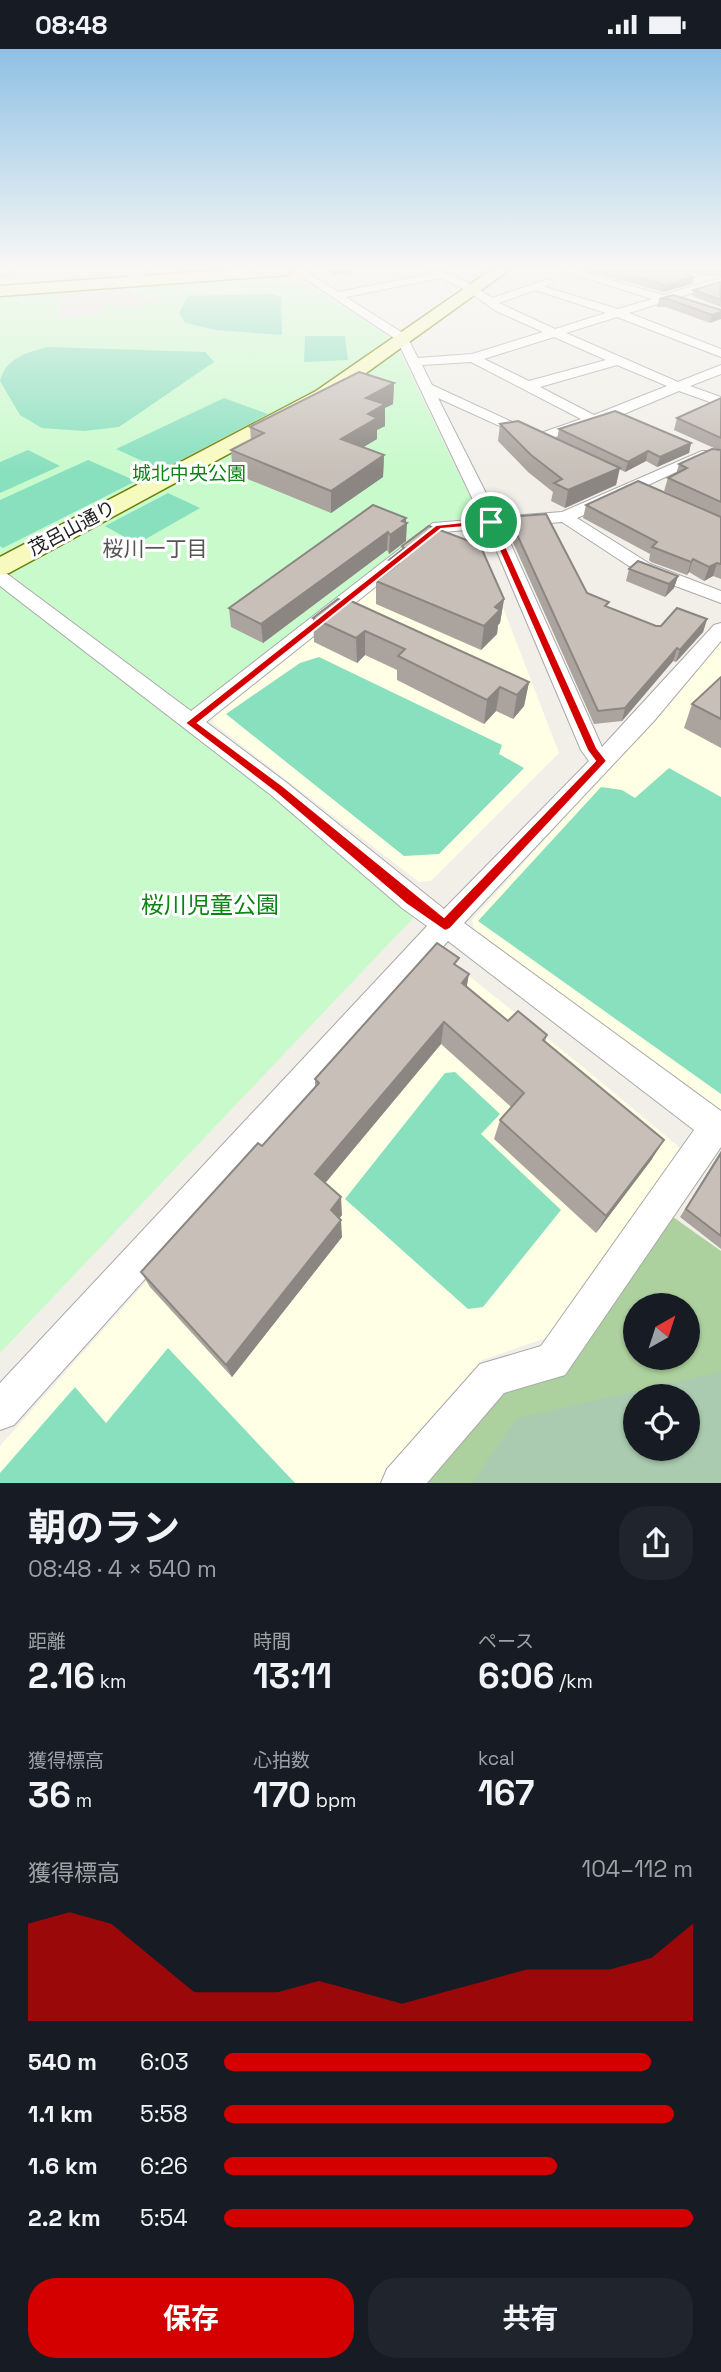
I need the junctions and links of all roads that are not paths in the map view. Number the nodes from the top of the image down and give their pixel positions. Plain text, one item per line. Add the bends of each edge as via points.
1 (540, 337) edge
2 (567, 337) edge
3 (679, 337) edge
4 (402, 338) joint
5 (721, 353) edge
6 (473, 358) junction
7 (620, 360) junction
8 (415, 362) junction
9 (721, 369) edge
10 (528, 386) junction
11 (677, 386) junction
12 (427, 388) junction
13 (721, 402) edge
14 (614, 413) junction
15 (593, 420) junction
16 (637, 423) edge
17 (537, 439) junction
18 (684, 443) edge
19 (561, 451) edge
20 (715, 456) edge
21 (610, 474) edge
22 (635, 486) junction
23 (659, 497) edge
24 (565, 517) junction
25 (491, 522) junction
26 (0, 566) edge
27 (0, 577) edge
28 (721, 597) edge
29 (721, 629) edge
30 (191, 723) junction
31 (601, 761) junction
32 (445, 925) junction
33 (718, 1129) edge
34 (0, 1411) edge
35 (401, 1483) edge

1 - 6 street
2 - 7 street
3 - 5 street
4 - 8 street
4 - 26 street, 茂呂山通り via 323,395
6 - 8 street
6 - 10 street
7 - 10 street
7 - 11 street
8 - 12 street
9 - 11 street
10 - 15 street
11 - 13 street
11 - 14 street
12 - 17 street
12 - 25 street
14 - 15 street
14 - 16 street
15 - 17 street
17 - 19 street
18 - 20 street
20 - 22 street
21 - 22 street
22 - 23 street
22 - 24 street
24 - 25 street
24 - 28 street via 644,568
25 - 30 street via 439,527
25 - 31 street via 592,750
27 - 30 street
29 - 31 street
30 - 32 street
31 - 32 street
32 - 33 street
32 - 34 street
33 - 35 street via 552,1362 493,1377

